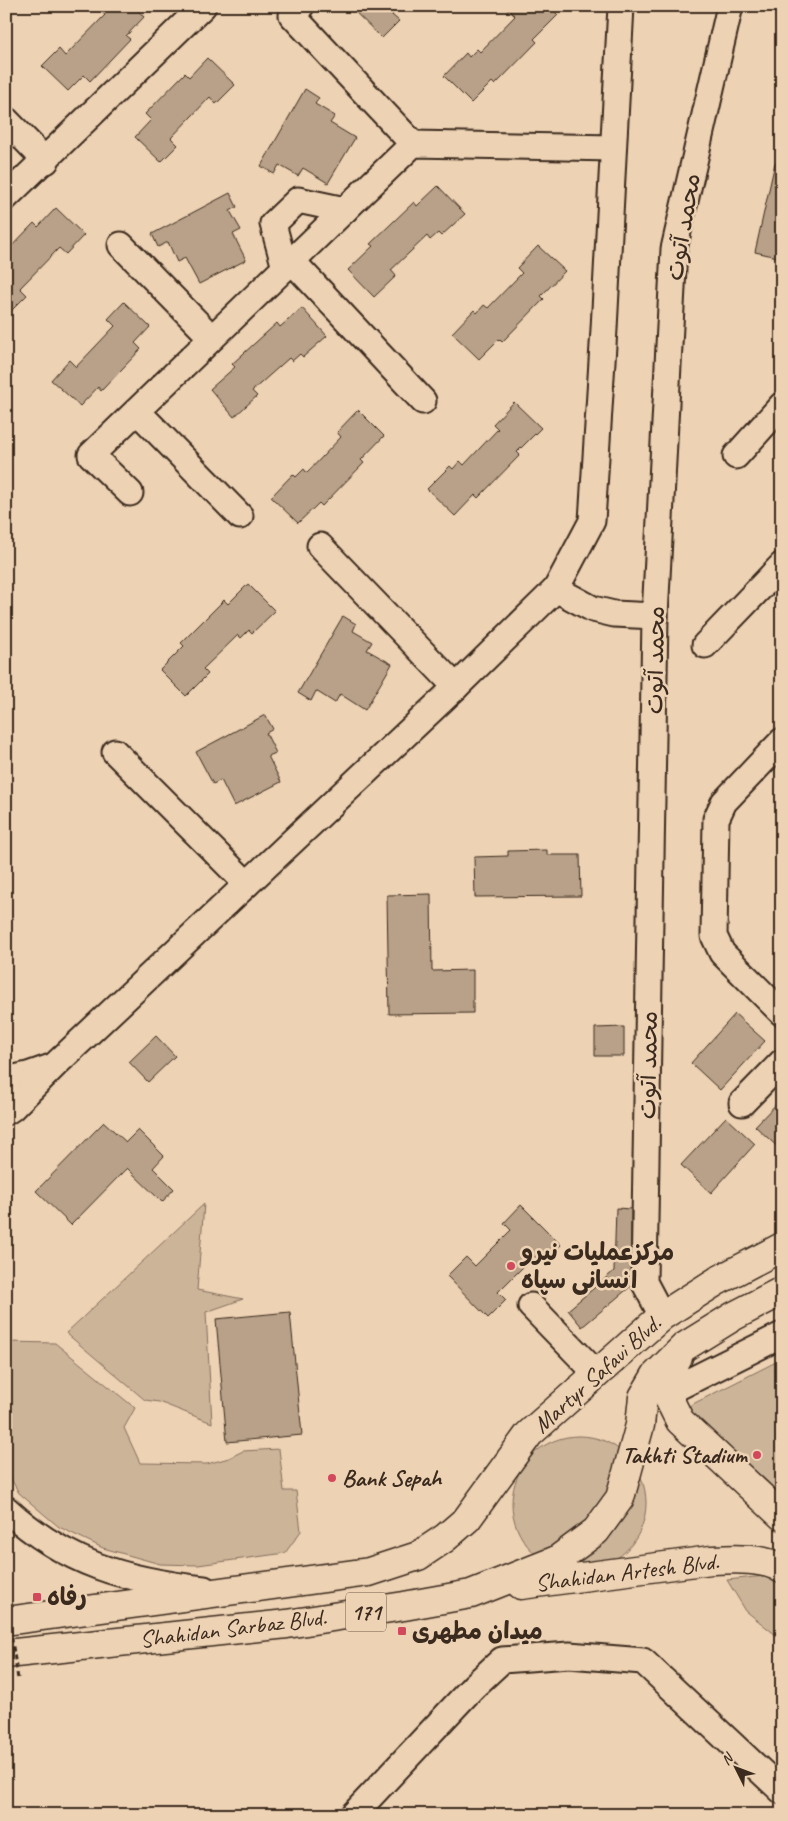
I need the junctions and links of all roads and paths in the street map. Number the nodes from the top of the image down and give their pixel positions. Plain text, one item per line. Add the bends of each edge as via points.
1 (301, 6) edge
2 (620, 6) edge
3 (730, 6) edge
4 (194, 9) edge
5 (6, 120) edge
6 (413, 144) junction
7 (613, 148) junction
8 (46, 160) junction
9 (6, 197) edge
10 (344, 210) junction
11 (121, 245) dead end
12 (288, 264) junction
13 (212, 338) junction
14 (423, 402) dead end
15 (782, 405) edge
16 (137, 411) junction
17 (736, 456) dead end
18 (130, 493) dead end
19 (240, 516) dead end
20 (320, 546) dead end
21 (782, 565) edge
22 (556, 589) junction
23 (655, 616) junction
24 (705, 645) dead end
25 (456, 687) junction
26 (782, 740) edge
27 (115, 752) dead end
28 (247, 884) junction
29 (782, 1013) edge
30 (782, 1062) edge
31 (55, 1065) junction
32 (6, 1080) edge
33 (742, 1103) dead end
34 (6, 1112) edge
35 (782, 1247) edge
36 (782, 1291) edge
37 (531, 1306) dead end
38 (662, 1316) junction
39 (782, 1335) edge
40 (684, 1347) junction
41 (596, 1373) junction
42 (668, 1392) junction
43 (640, 1425) joint
44 (6, 1509) edge
45 (782, 1516) edge
46 (467, 1519) joint
47 (782, 1569) edge
48 (223, 1592) junction
49 (471, 1594) junction
50 (6, 1602) edge
51 (6, 1621) edge
52 (6, 1654) edge
53 (18, 1679) dead end
54 (782, 1791) edge
55 (353, 1815) edge

1 - 6 street via 292,15
2 - 7 street
3 - 23 street, محمد آتوت via 674,249
4 - 8 street
5 - 8 street
6 - 7 street
6 - 10 street
7 - 22 street via 592,521
8 - 9 street
10 - 12 street
10 - 12 street via 298,200 273,224
11 - 13 street
12 - 13 street
12 - 14 street
13 - 16 street
15 - 17 street
16 - 18 street via 91,455
16 - 19 street
20 - 25 street
21 - 24 street
22 - 23 street via 593,609 614,614
22 - 25 street
23 - 38 street, محمد آتوت via 644,1282
25 - 28 street
26 - 29 street via 724,802 716,819 714,936 722,953
27 - 28 street
28 - 31 street
30 - 33 street
31 - 32 street
31 - 34 street
35 - 38 main road, Martyr Safavi Blvd. via 717,1281
36 - 40 main road, Martyr Safavi Blvd.
37 - 41 street
38 - 41 main road, Martyr Safavi Blvd.
39 - 42 street
40 - 42 main road via 667,1376
40 - 43 main road, Martyr Safavi Blvd. via 656,1375 643,1397
41 - 46 main road, Martyr Safavi Blvd. via 529,1434
42 - 45 main road via 680,1421
43 - 49 main road, Shahidan Sarbaz Blvd. / 171 via 620,1498 596,1531 557,1560
44 - 48 street via 66,1553 108,1572
46 - 48 main road, Shahidan Sarbaz Blvd. / 171 via 418,1556 368,1572
47 - 49 main road, Shahidan Artesh Blvd. / 171 via 776,1565 739,1559 711,1560
48 - 51 main road, Shahidan Sarbaz Blvd. / 171
49 - 52 main road, Shahidan Sarbaz Blvd. / 171 via 287,1624
50 - 53 path, bridge
54 - 55 street via 643,1661 569,1655 502,1660

